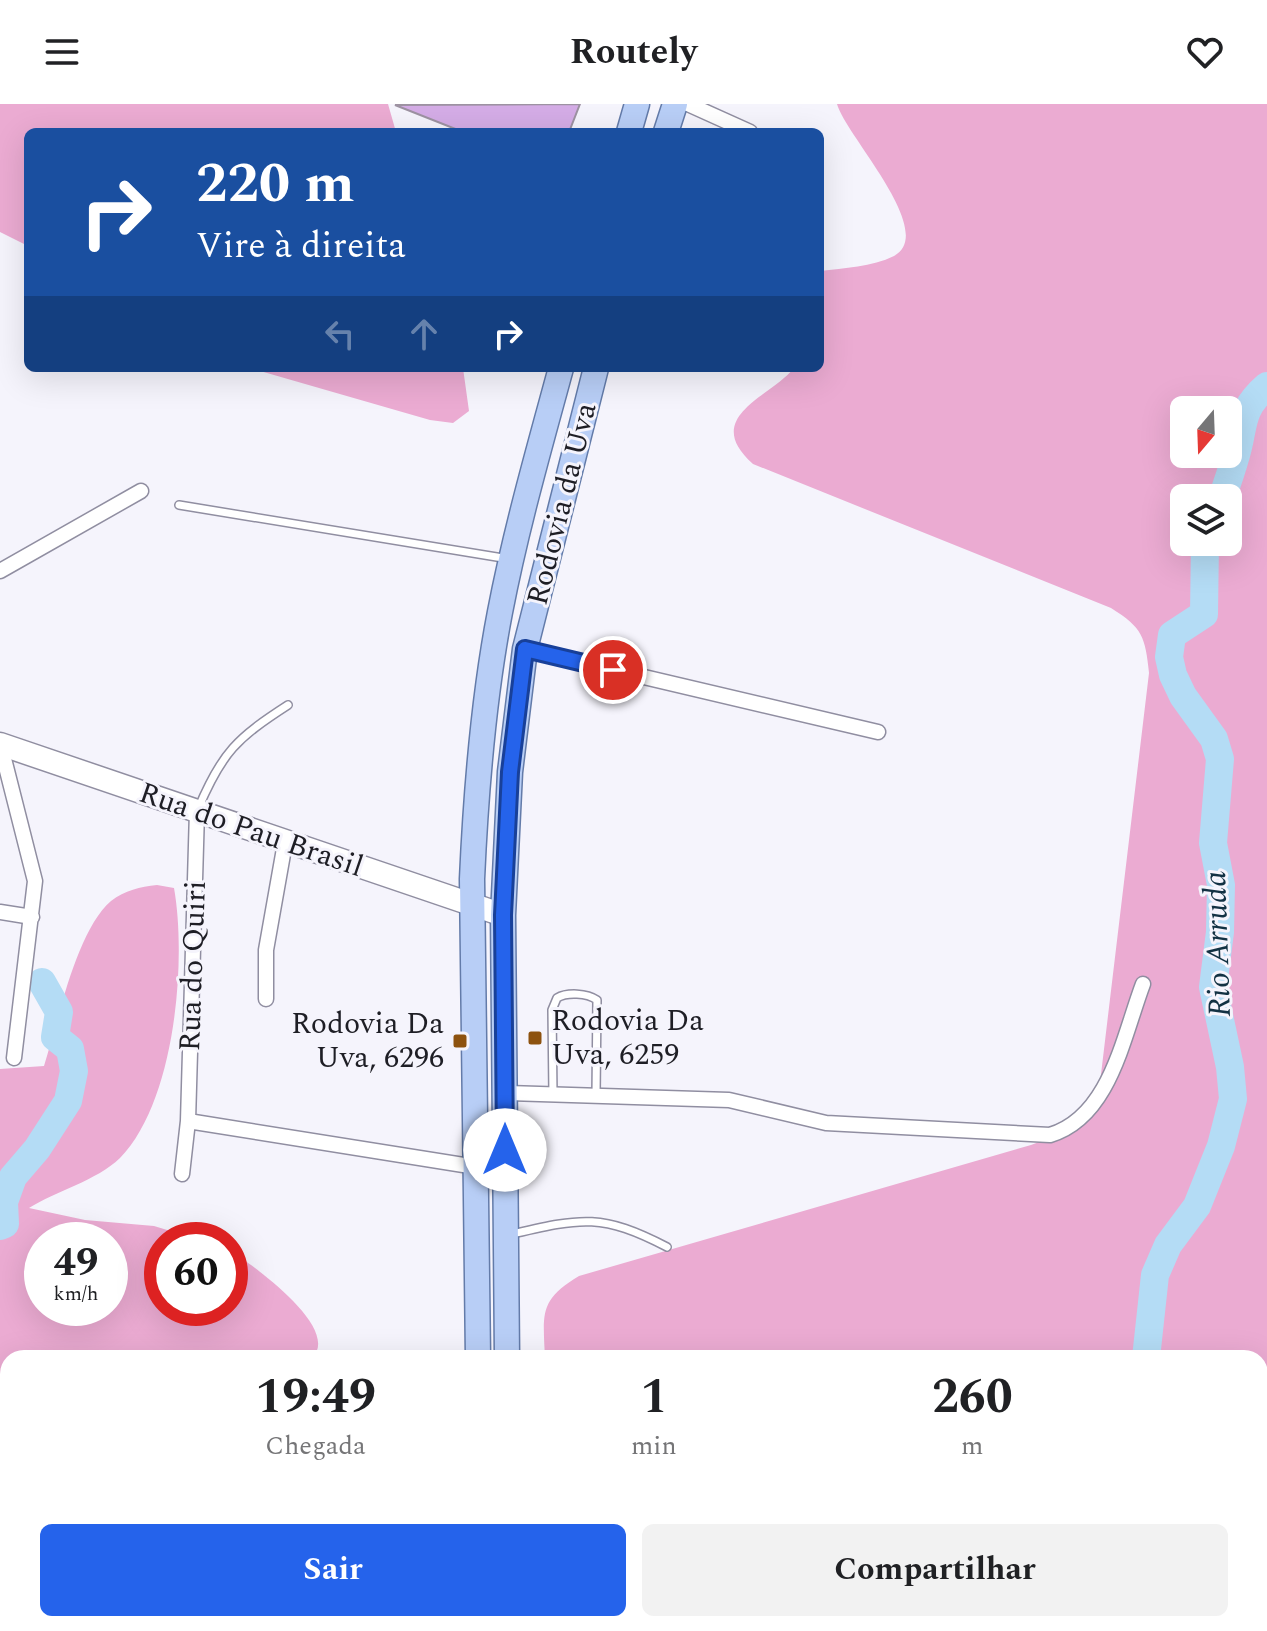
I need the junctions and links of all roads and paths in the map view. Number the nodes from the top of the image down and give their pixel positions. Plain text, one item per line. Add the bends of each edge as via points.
1 (636, 104) edge
2 (675, 104) edge
3 (688, 104) edge
4 (630, 128) edge
5 (667, 128) edge
6 (741, 128) edge
7 (560, 372) edge
8 (595, 372) edge
9 (141, 491) dead end
10 (179, 505) dead end
11 (511, 560) junction
12 (0, 571) edge
13 (525, 649) junction
14 (288, 705) dead end
15 (878, 732) dead end
16 (0, 744) edge
17 (197, 811) junction
18 (285, 843) junction
19 (474, 906) junction
20 (0, 912) edge
21 (503, 915) junction
22 (32, 917) junction
23 (1143, 984) dead end
24 (266, 999) dead end
25 (14, 1058) dead end
26 (505, 1093) junction
27 (553, 1095) junction
28 (596, 1096) junction
29 (188, 1121) junction
30 (476, 1167) junction
31 (182, 1174) dead end
32 (506, 1235) junction
33 (667, 1247) dead end
34 (478, 1350) edge
35 (507, 1350) edge

1 - 4 main road
2 - 5 main road
3 - 6 street
7 - 11 main road, Rodovia da Uva
8 - 13 main road, Rodovia da Uva
9 - 12 street
10 - 11 lane
11 - 19 main road, Rodovia da Uva via 484,717
13 - 15 street
13 - 21 main road, Rodovia da Uva via 510,772
14 - 17 lane via 244,733 219,763
16 - 17 street, Rua do Pau Brasil
16 - 22 street via 35,881
17 - 18 street, Rua do Pau Brasil
17 - 29 street, Rua do Quiri
18 - 19 street, Rua do Pau Brasil
18 - 24 street via 266,950
19 - 21 street, Rua do Pau Brasil
19 - 30 main road, Rodovia da Uva
20 - 22 street
21 - 26 main road, Rodovia da Uva
22 - 25 street
23 - 28 street via 1104,1088 1090,1111 1068,1130 1050,1135 826,1123 729,1100
26 - 27 street
26 - 32 main road, Rodovia da Uva
27 - 28 street
27 - 28 lane via 552,1010 563,994 597,1000
29 - 30 street
29 - 31 street, Rua do Quiri
30 - 34 main road, Rodovia da Uva
32 - 33 lane via 596,1219
32 - 35 main road, Rodovia da Uva

